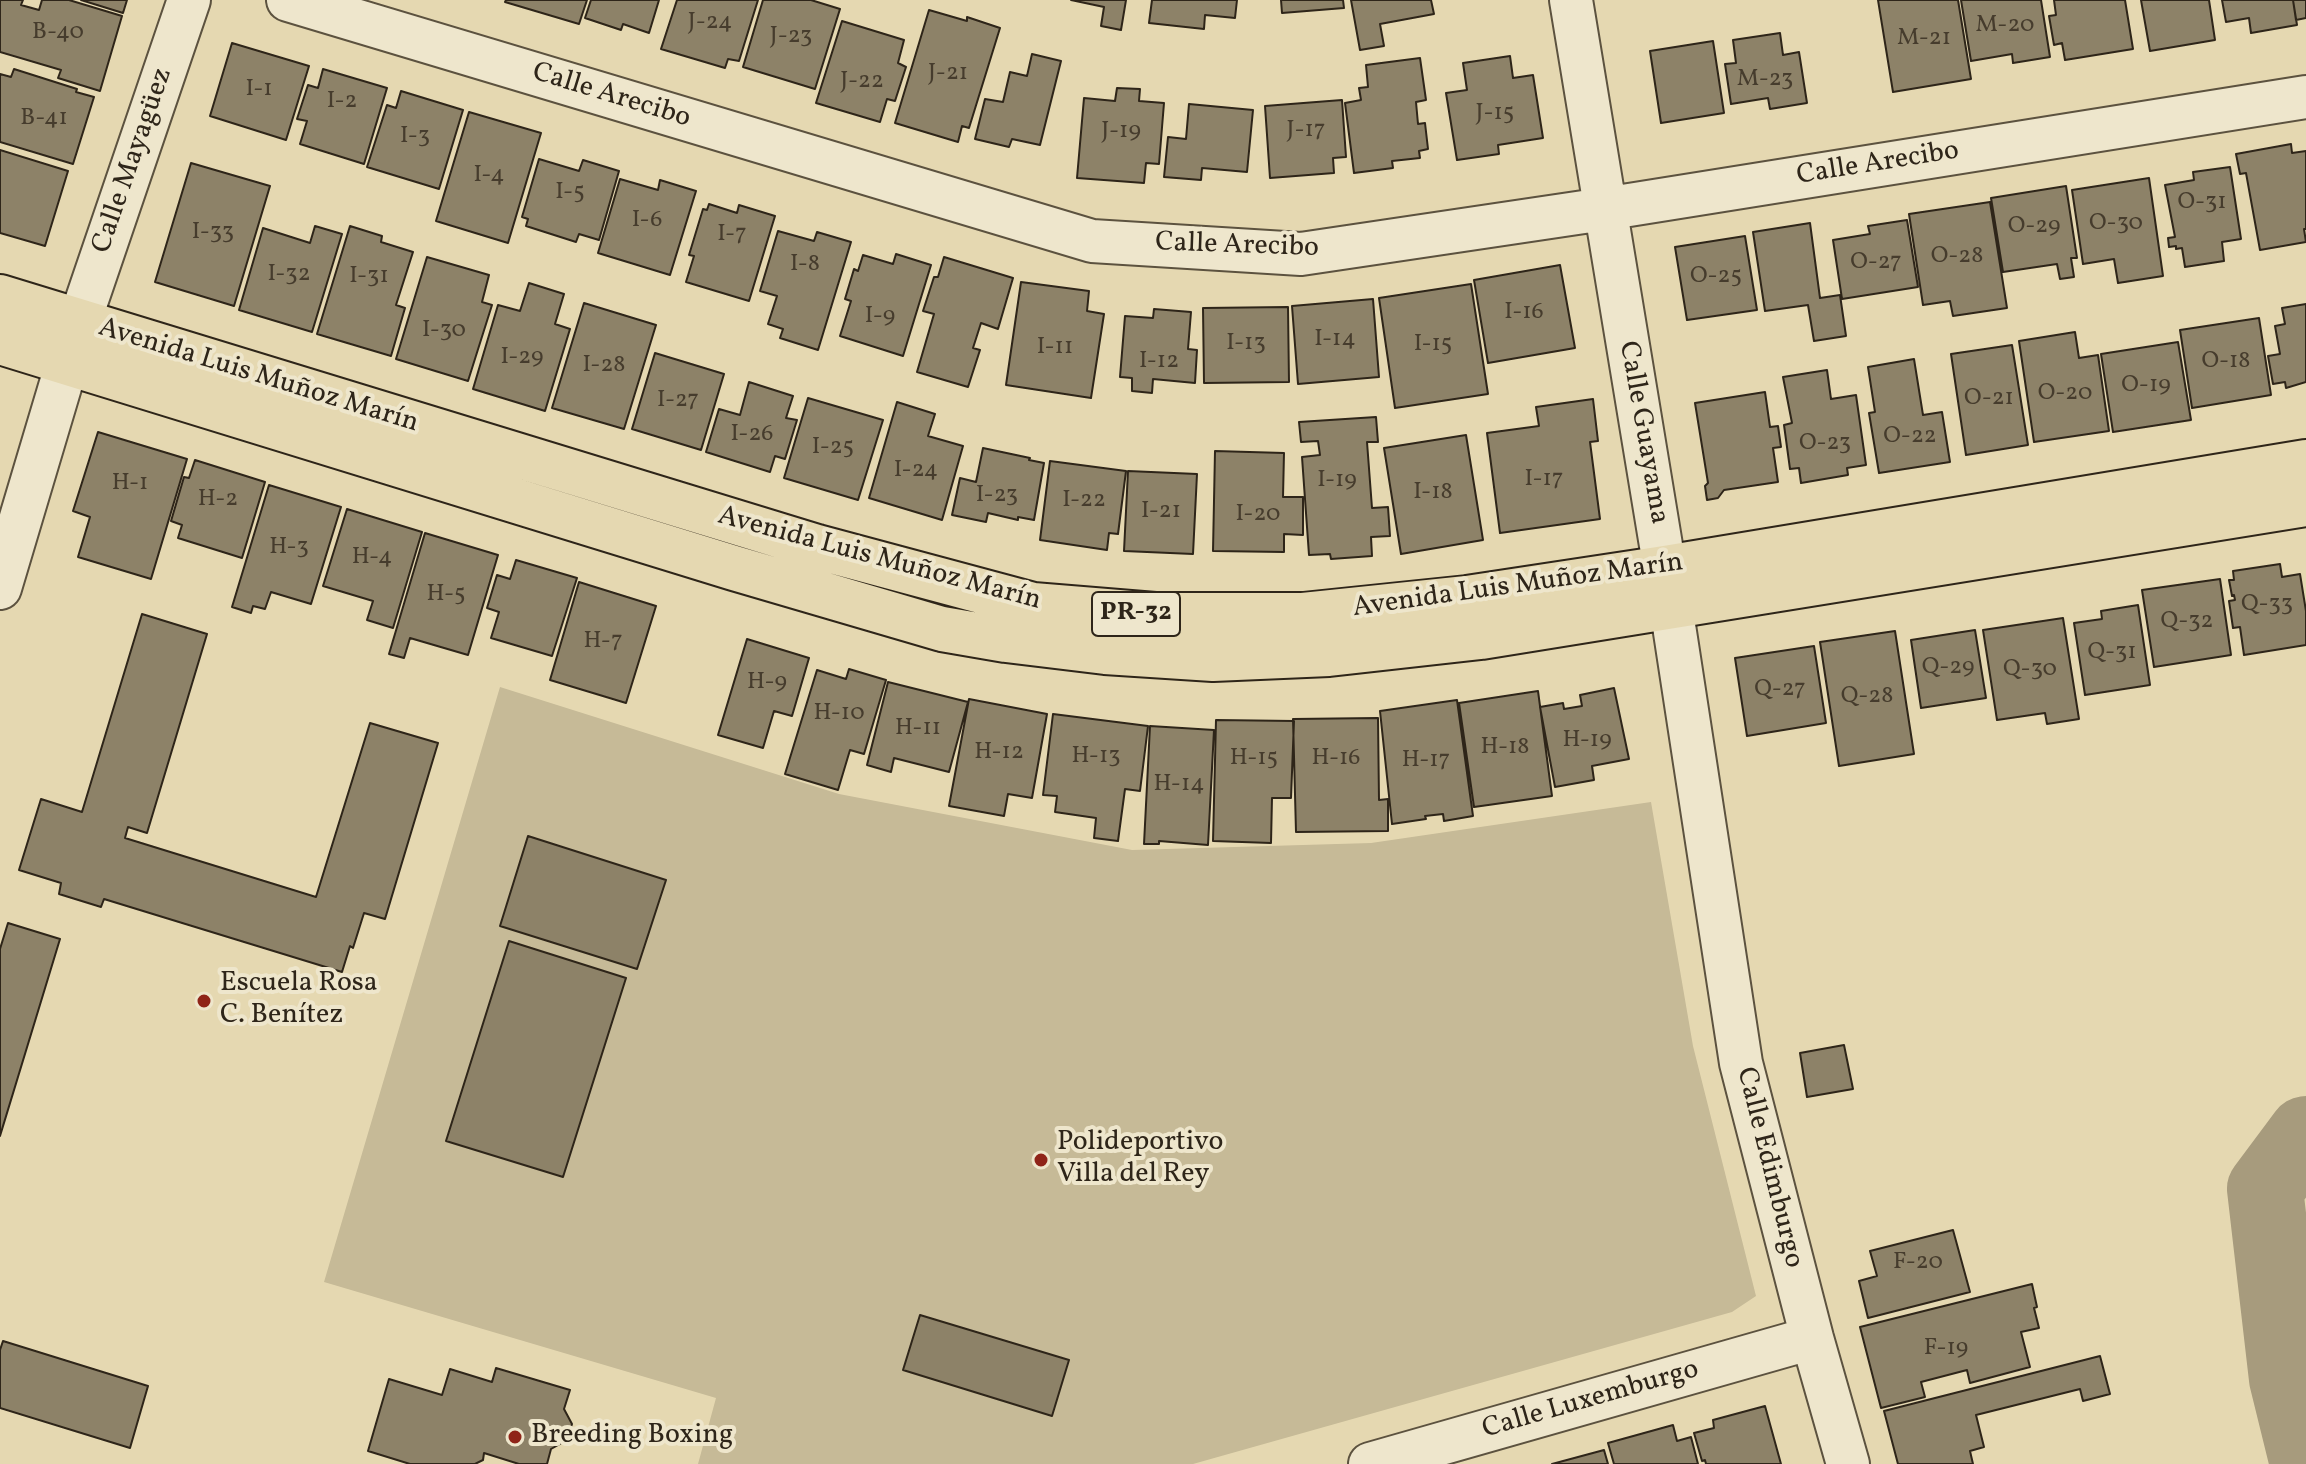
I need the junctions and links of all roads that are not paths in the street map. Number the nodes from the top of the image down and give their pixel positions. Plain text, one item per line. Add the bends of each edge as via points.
1 (189, 0) edge
2 (288, 0) edge
3 (1571, 0) edge
4 (2306, 97) edge
5 (1604, 209) junction
6 (0, 297) edge
7 (0, 342) edge
8 (73, 343) junction
9 (2306, 462) edge
10 (2306, 504) edge
11 (1668, 587) junction
12 (0, 588) edge
13 (1711, 866) joint
14 (1812, 1338) junction
15 (1370, 1464) edge
16 (1848, 1464) edge

1 - 8 street, Calle Mayagüez
2 - 5 street, Calle Arecibo via 1092,241 1301,254
3 - 5 street, Calle Guayama
4 - 5 street, Calle Arecibo
5 - 11 street, Calle Guayama
6 - 8 main road, Avenida Luis Muñoz Marín / PR-32
7 - 8 main road, Avenida Luis Muñoz Marín / PR-32
8 - 11 main road, Avenida Luis Muñoz Marín / PR-32 via 852,604 1006,640 1213,659 1329,654 1481,637
8 - 12 street, Calle Mayagüez
9 - 11 main road, Avenida Luis Muñoz Marín / PR-32
10 - 11 main road, Avenida Luis Muñoz Marín / PR-32
11 - 13 street, Calle Guayama
13 - 14 street, Calle Edimburgo via 1741,1063
14 - 15 street, Calle Luxemburgo
14 - 16 street, Calle Edimburgo

